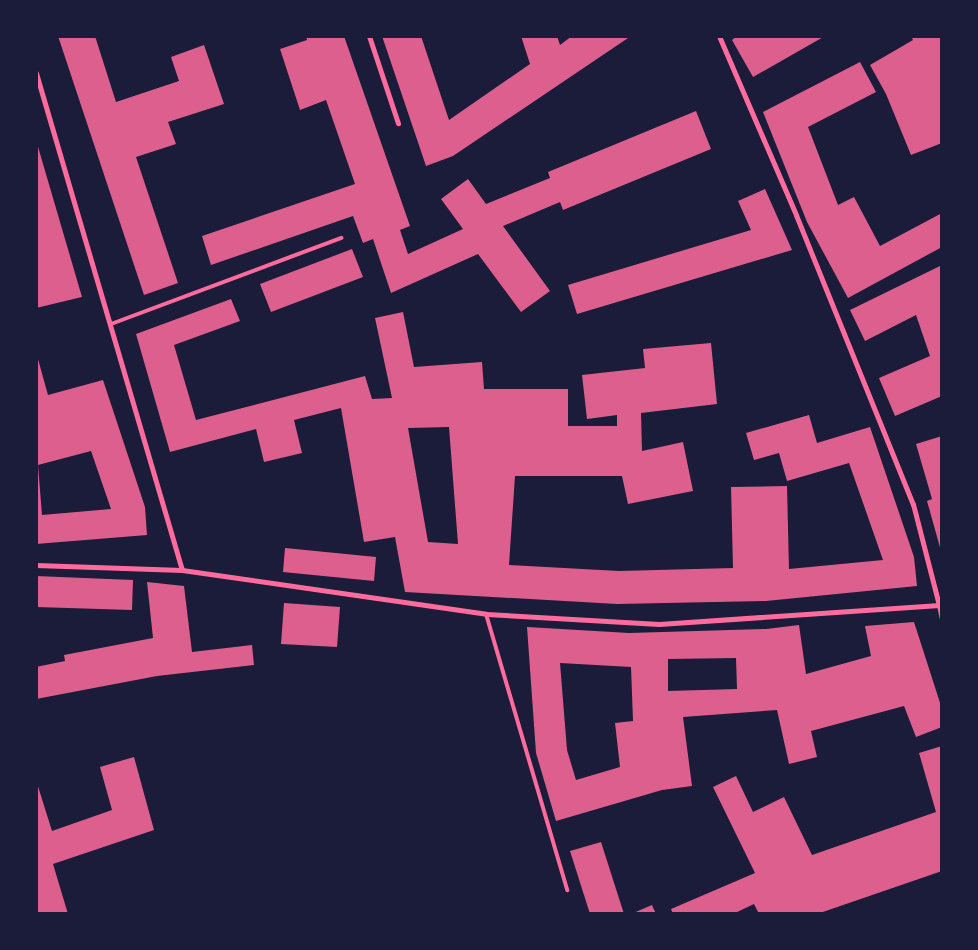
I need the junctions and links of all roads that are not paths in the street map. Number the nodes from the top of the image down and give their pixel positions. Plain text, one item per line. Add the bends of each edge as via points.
1 (369, 36) edge
2 (719, 36) edge
3 (36, 73) edge
4 (398, 123) dead end
5 (341, 238) dead end
6 (111, 324) junction
7 (36, 564) edge
8 (182, 570) junction
9 (939, 605) junction
10 (486, 614) junction
11 (942, 619) edge
12 (567, 890) dead end

1 - 4 street
2 - 9 street via 800,224 913,504
3 - 6 street
5 - 6 lane
6 - 8 street
7 - 8 street
8 - 10 street
9 - 10 street via 660,624
9 - 11 street
10 - 12 lane

